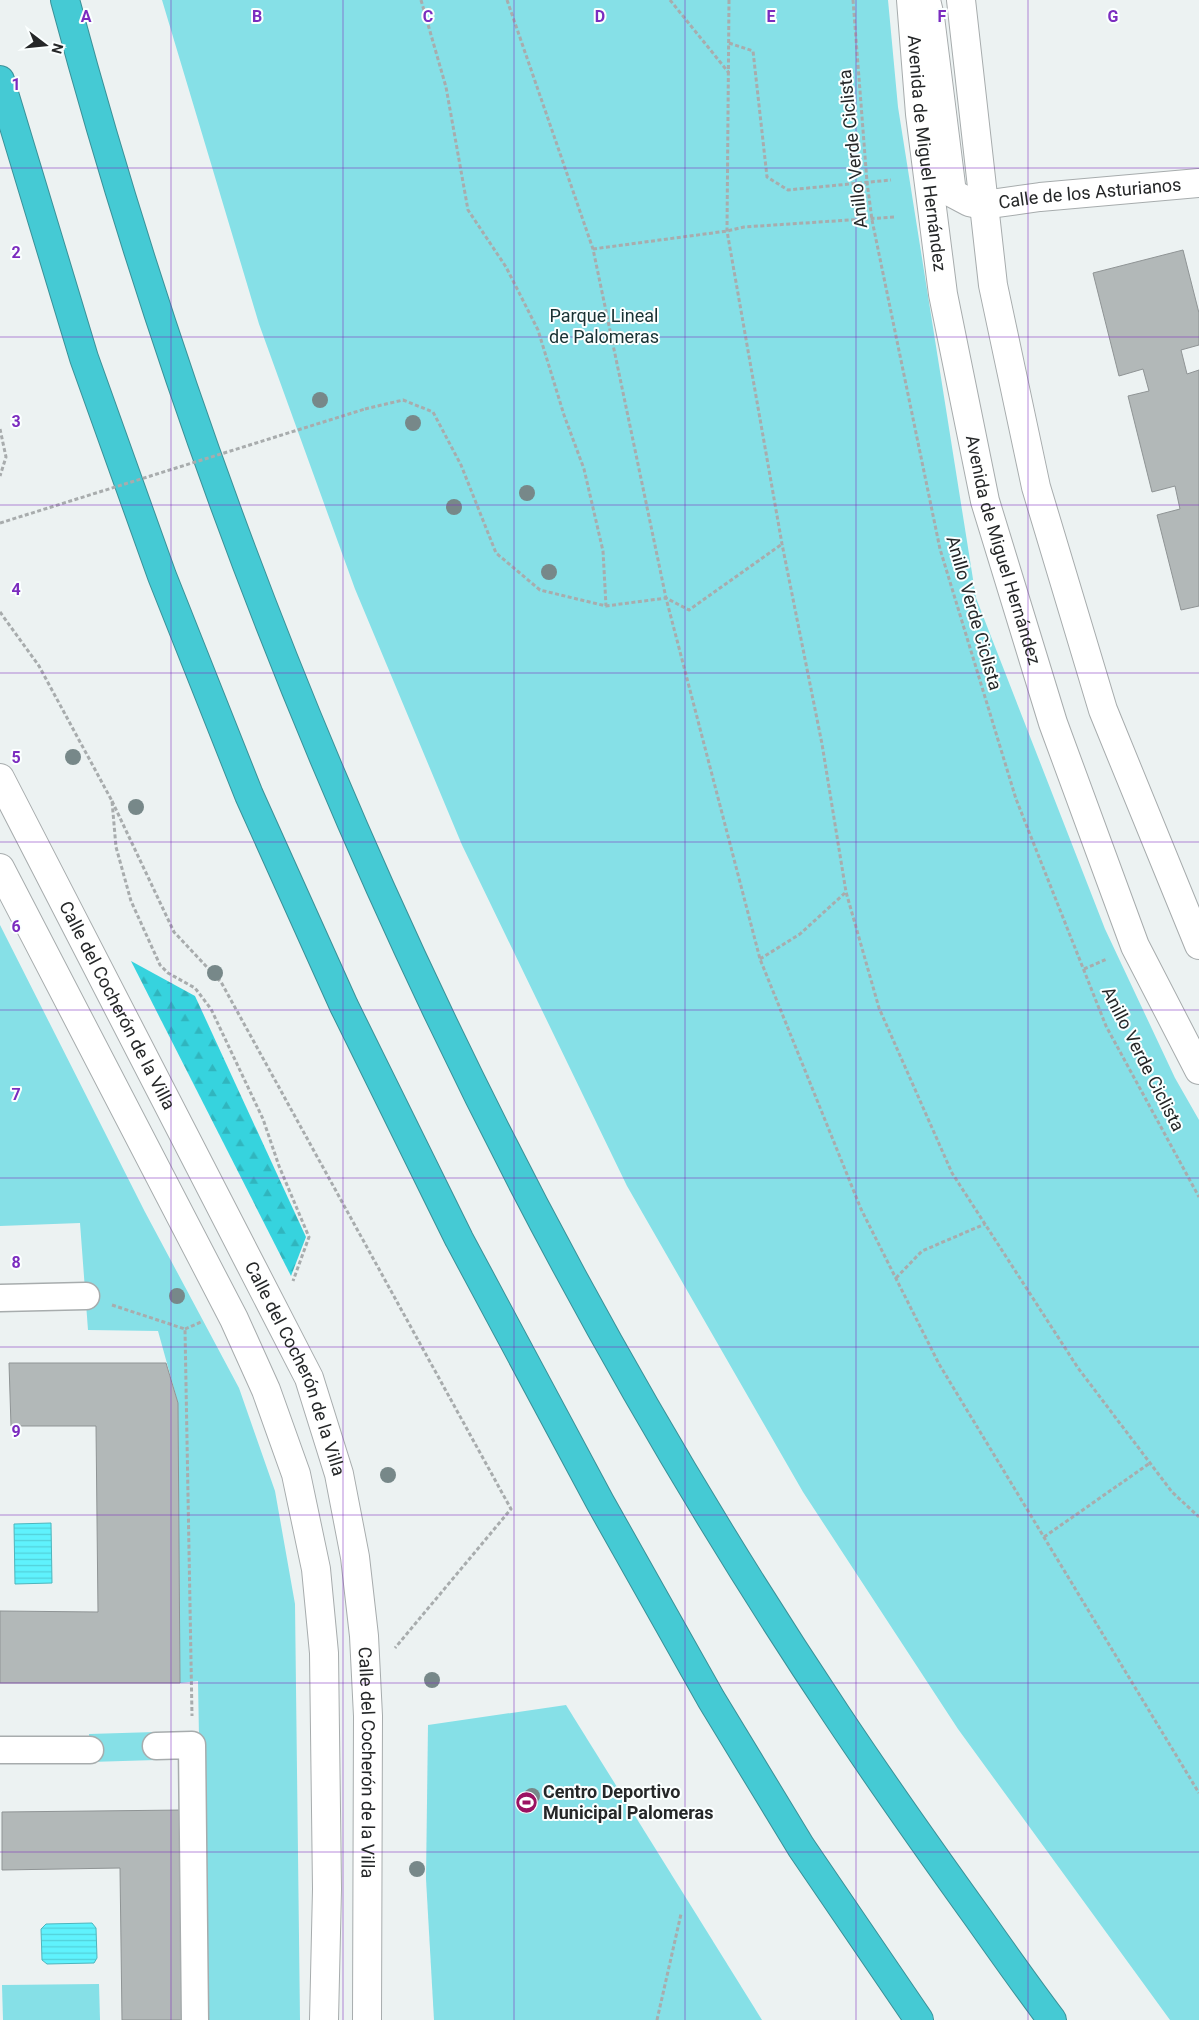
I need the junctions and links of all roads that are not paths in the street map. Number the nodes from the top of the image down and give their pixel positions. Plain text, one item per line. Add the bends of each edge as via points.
1 (65, 0) edge
2 (911, 0) edge
3 (926, 0) edge
4 (961, 0) edge
5 (0, 80) edge
6 (1199, 183) edge
7 (983, 205) junction
8 (0, 778) edge
9 (0, 868) edge
10 (1199, 945) edge
11 (1199, 1070) edge
12 (86, 1296) road end
13 (0, 1298) edge
14 (156, 1746) dead end
15 (0, 1750) edge
16 (90, 1750) dead end
17 (195, 2020) edge
18 (324, 2020) edge
19 (367, 2020) edge
20 (920, 2020) edge
21 (1052, 2020) edge

1 - 21 highway via 151,296 217,487 297,694 395,925 514,1168 655,1424 786,1639 894,1800
2 - 11 street, Avenida de Miguel Hernández via 920,114 943,294 985,501 1053,723 1135,946
3 - 7 street, Avenida de Miguel Hernández via 952,193
4 - 7 street
5 - 20 highway via 84,358 162,576 249,795 344,1006 459,1239 600,1502 711,1698 791,1830
6 - 7 street, Calle de los Asturianos
7 - 10 street via 993,285 1036,487 1103,710
8 - 19 street, Calle del Cocherón de la Villa via 309,1378 339,1474 355,1558 368,1716
9 - 18 street, Calle del Cocherón de la Villa via 234,1319 266,1390 296,1474 316,1569 324,1653 327,1888
12 - 13 street
14 - 17 street via 192,1745
15 - 16 street

